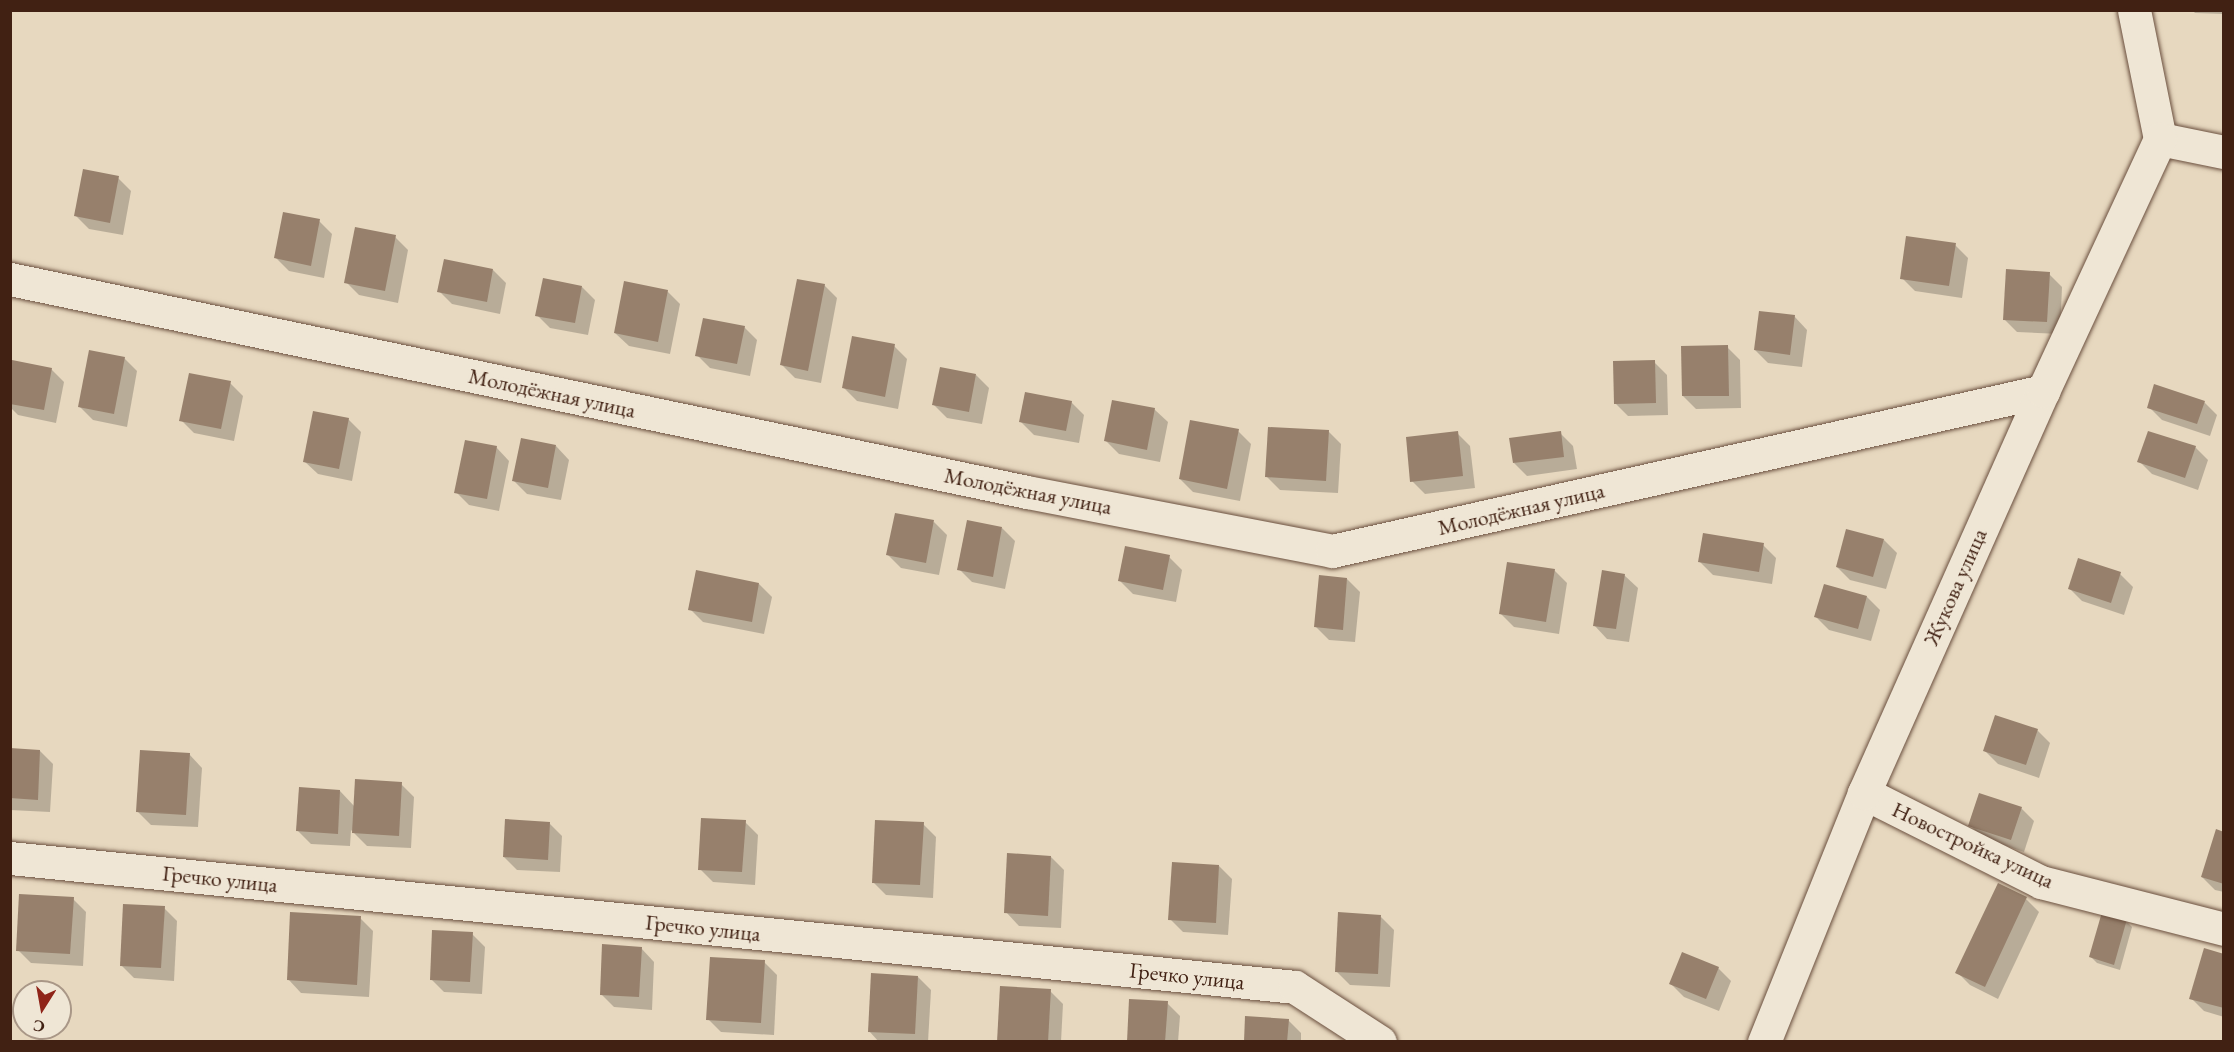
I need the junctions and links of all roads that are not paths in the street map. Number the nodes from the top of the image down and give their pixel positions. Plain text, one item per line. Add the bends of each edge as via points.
1 (2134, 10) edge
2 (2160, 139) junction
3 (2223, 152) edge
4 (10, 279) edge
5 (2043, 391) junction
6 (1863, 793) junction
7 (10, 858) edge
8 (2223, 929) edge
9 (1380, 1041) edge
10 (1764, 1041) edge

1 - 2 street
2 - 3 street
2 - 5 street, Жукова улица
4 - 5 street, Молодёжная улица via 1027,492 1332,551
5 - 6 street, Жукова улица
6 - 8 street, Новостройка улица via 2041,882
6 - 10 street, Жукова улица
7 - 9 street, Гречко улица via 1295,987

